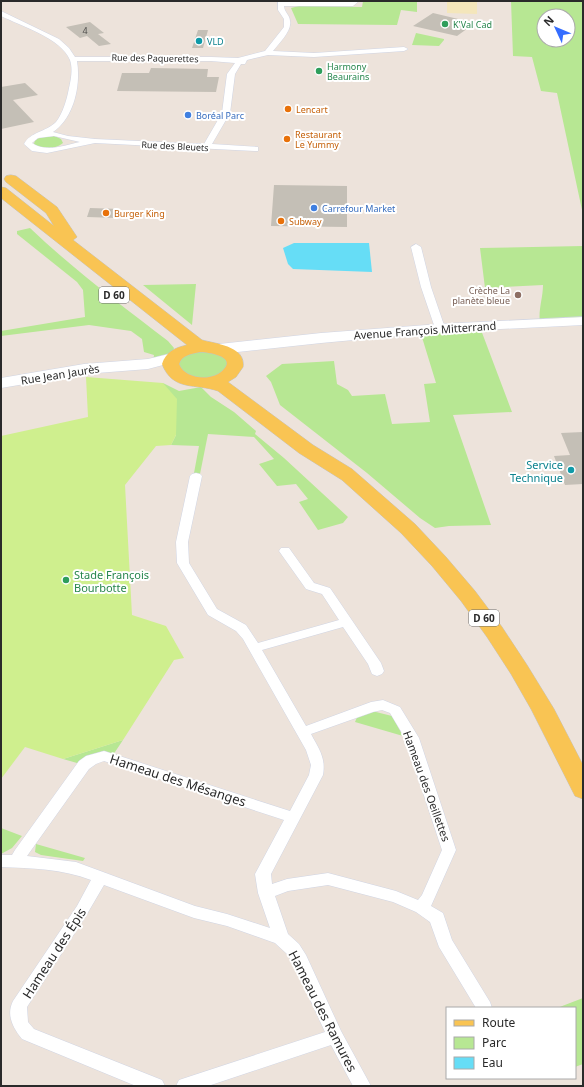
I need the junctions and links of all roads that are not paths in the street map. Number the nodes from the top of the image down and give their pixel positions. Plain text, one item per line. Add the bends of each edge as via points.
1 (356, 1) edge
2 (281, 3) edge
3 (1, 13) edge
4 (404, 49) dead end
5 (268, 53) junction
6 (73, 59) junction
7 (240, 61) junction
8 (59, 123) junction
9 (43, 134) junction
10 (65, 137) junction
11 (95, 141) junction
12 (64, 147) junction
13 (206, 147) junction
14 (255, 149) dead end
15 (11, 179) dead end
16 (1, 191) edge
17 (1, 199) edge
18 (416, 247) dead end
19 (98, 266) junction
20 (583, 321) edge
21 (440, 328) junction
22 (268, 344) junction
23 (213, 348) junction
24 (177, 355) junction
25 (234, 365) junction
26 (119, 367) junction
27 (175, 375) junction
28 (210, 382) junction
29 (1, 383) edge
30 (346, 474) junction
31 (196, 476) dead end
32 (285, 551) dead end
33 (346, 622) junction
34 (251, 642) junction
35 (377, 671) dead end
36 (303, 732) junction
37 (583, 790) edge
38 (292, 817) junction
39 (1, 861) edge
40 (20, 861) junction
41 (100, 878) junction
42 (266, 893) junction
43 (421, 908) junction
44 (281, 938) junction
45 (484, 1007) dead end
46 (335, 1036) junction
47 (156, 1086) edge
48 (185, 1086) edge
49 (362, 1086) edge

1 - 2 street via 352,4
2 - 5 street via 287,27
3 - 6 street via 52,36
4 - 5 street, Rue des Paquerettes via 314,55
5 - 7 street, Rue des Paquerettes
6 - 7 street, Rue des Paquerettes
6 - 8 street via 76,79
7 - 13 street via 231,74 226,113 212,141
8 - 9 street
8 - 10 street via 60,132
9 - 10 street
9 - 12 street via 30,140 29,146 47,151
10 - 11 street
10 - 12 street via 68,141
11 - 12 street
11 - 13 street, Rue des Bleuets
13 - 14 street, Rue des Bleuets
15 - 19 main road via 52,210 69,237 88,253
16 - 19 main road, D 60
17 - 24 main road, D 60 via 86,273 175,341 180,348
18 - 21 street via 426,288
19 - 23 main road, D 60 via 186,337 196,344
20 - 21 main road, Avenue François Mitterrand
21 - 22 main road, Avenue François Mitterrand
22 - 23 main road
22 - 25 main road via 244,353
23 - 24 main road via 194,348
23 - 25 main road via 230,355
24 - 26 main road via 154,363
24 - 27 main road via 170,365
25 - 28 main road via 224,378
25 - 30 main road, D 60 via 234,376 242,384 327,454
26 - 27 main road
26 - 29 main road, Rue Jean Jaurès via 84,369
27 - 28 main road via 190,381
28 - 30 main road, D 60 via 224,387 307,450
30 - 37 main road, D 60 via 405,527 471,600 508,651 543,708
31 - 34 street via 182,542 183,562 212,612 241,628
32 - 33 street via 310,586 326,591
33 - 34 street
33 - 35 street
34 - 36 street
36 - 38 street via 318,765 312,783
36 - 43 street, Hameau des Oeillettes via 370,707 383,705 395,710 412,738 449,850
38 - 40 street, Hameau des Mésanges via 104,756 91,760 84,766 20,854
38 - 42 street via 263,874
39 - 40 street
40 - 41 street via 76,868
41 - 44 street via 194,912
41 - 47 street, Hameau des Épis via 19,1006 20,1024 28,1034
42 - 43 street via 287,885 328,879 396,897
42 - 44 street
43 - 45 street via 436,918 445,942
44 - 46 street, Hameau des Ramures via 300,960
46 - 48 street
46 - 49 street, Hameau des Ramures

